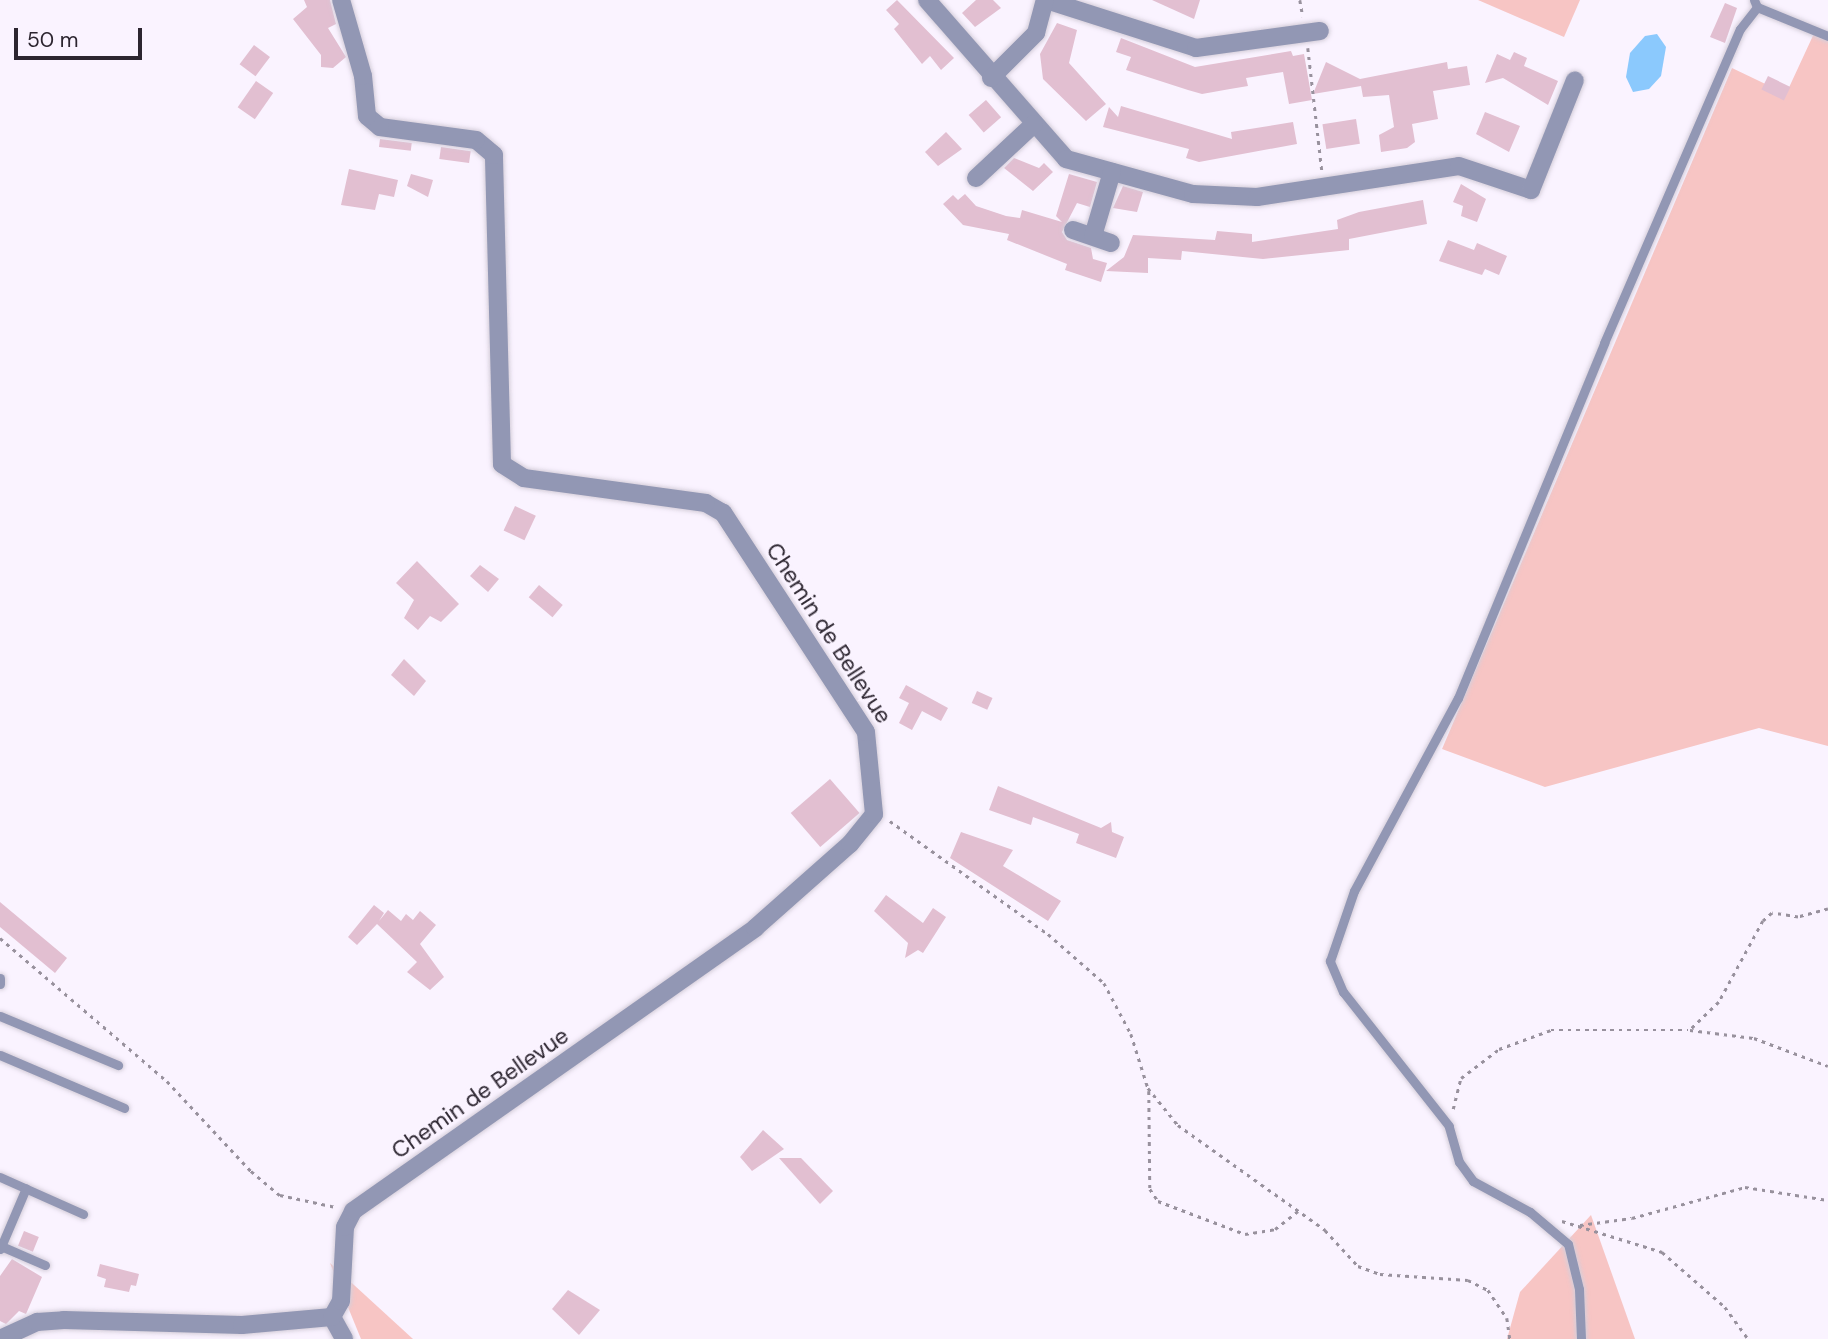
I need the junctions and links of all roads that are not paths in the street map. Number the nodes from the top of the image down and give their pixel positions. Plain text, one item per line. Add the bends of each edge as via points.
1 (341, 0) edge
2 (927, 0) edge
3 (1045, 0) edge
4 (1755, 3) edge
5 (1313, 33) road end
6 (1828, 36) edge
7 (991, 78) junction
8 (1575, 80) dead end
9 (1034, 124) junction
10 (1112, 172) junction
11 (976, 178) dead end
12 (1073, 230) dead end
13 (1093, 236) junction
14 (1111, 243) dead end
15 (0, 978) edge
16 (0, 984) edge
17 (0, 1016) edge
18 (0, 1055) edge
19 (118, 1065) dead end
20 (124, 1108) dead end
21 (0, 1177) edge
22 (26, 1188) junction
23 (83, 1214) dead end
24 (1, 1248) edge
25 (46, 1265) dead end
26 (332, 1317) junction
27 (0, 1339) edge
28 (344, 1339) edge
29 (1581, 1339) edge

1 - 26 street, Chemin de Bellevue via 358,52 367,116 380,127 476,140 494,155 502,464 524,478 706,503 723,513 866,732 874,814 858,835 755,928 348,1217 341,1301
2 - 7 street
3 - 5 street via 1196,48
3 - 7 street via 1036,33
4 - 6 lane
4 - 29 lane via 1614,318 1458,698 1354,891 1330,961 1343,992 1449,1126 1459,1162 1472,1181 1530,1212 1568,1244 1579,1289
7 - 9 street
8 - 10 street via 1531,190 1459,166 1257,197 1193,194
9 - 10 street via 1066,159
9 - 11 street
10 - 13 street
12 - 13 street
13 - 14 street
15 - 16 lane
17 - 19 lane
18 - 20 lane
21 - 22 lane
22 - 23 lane
22 - 24 lane
24 - 25 lane
26 - 27 street via 242,1325 64,1320 37,1322
26 - 28 street

